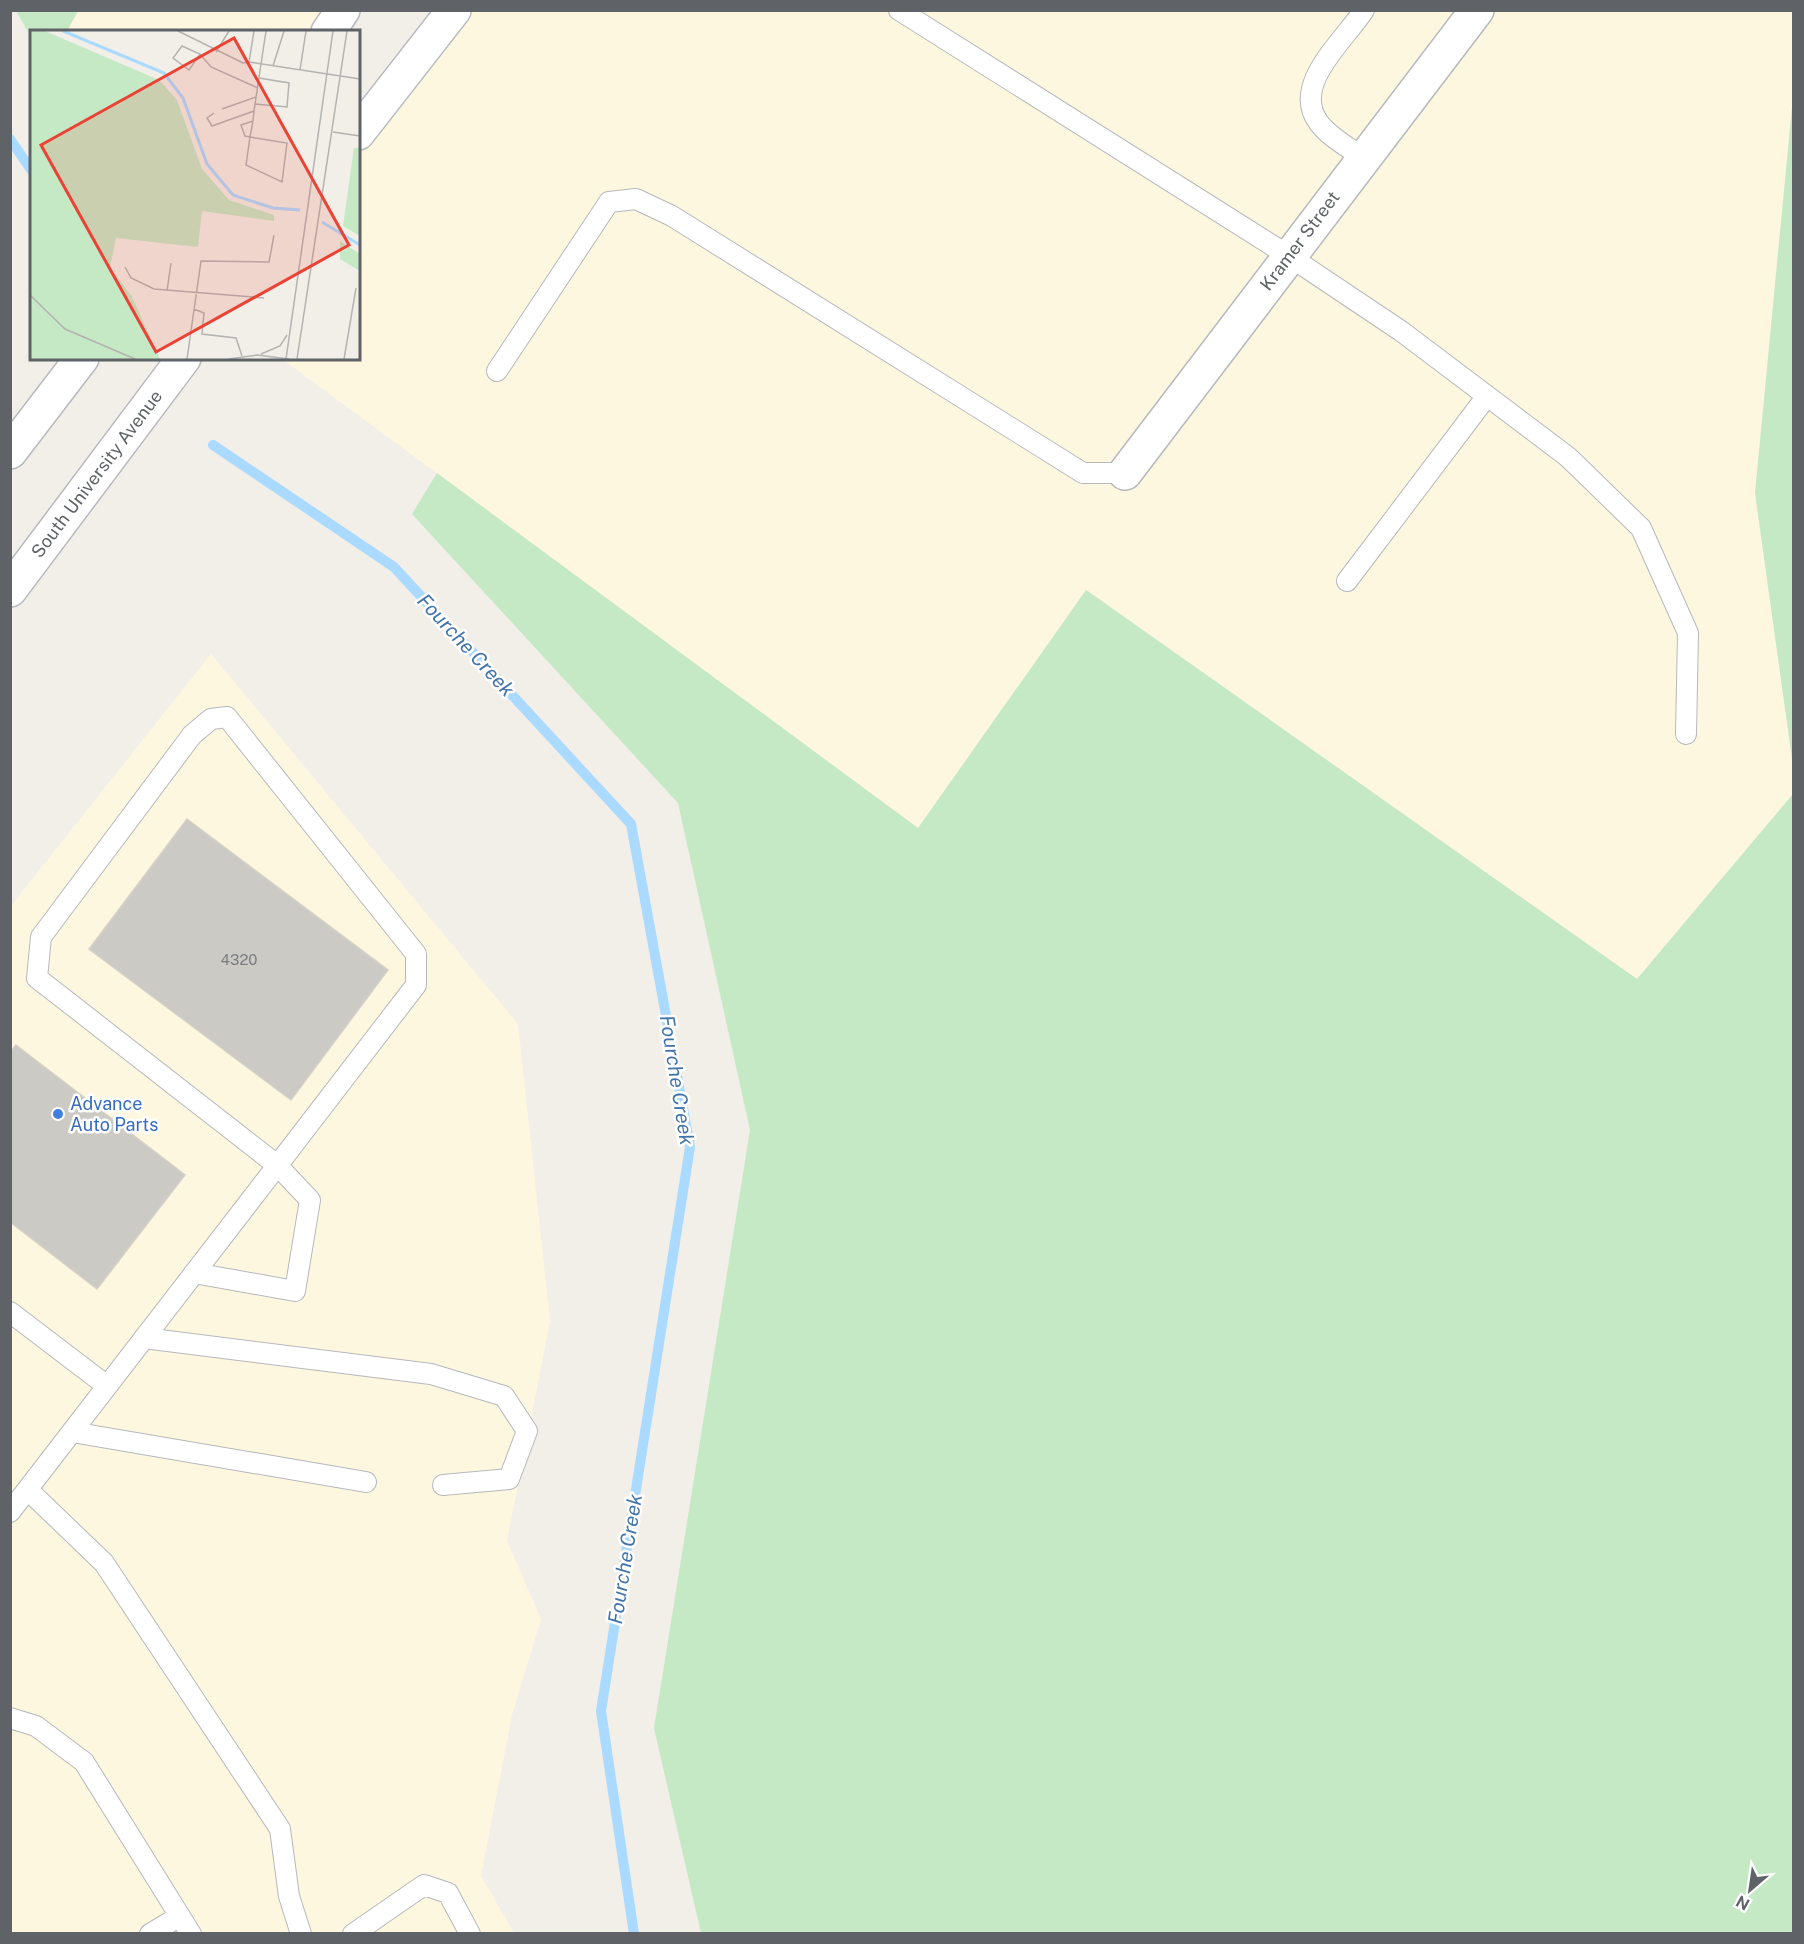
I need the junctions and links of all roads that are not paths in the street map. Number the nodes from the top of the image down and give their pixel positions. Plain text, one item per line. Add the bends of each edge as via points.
1 (344, 10) edge
2 (454, 10) edge
3 (899, 10) edge
4 (1364, 10) edge
5 (1477, 10) edge
6 (329, 30) edge
7 (360, 130) edge
8 (1363, 158) junction
9 (1289, 256) junction
10 (80, 360) edge
11 (182, 360) edge
12 (497, 371) dead end
13 (1488, 396) junction
14 (10, 452) edge
15 (1125, 473) joint
16 (1347, 581) dead end
17 (10, 590) edge
18 (1686, 734) dead end
19 (277, 1166) junction
20 (194, 1273) junction
21 (10, 1312) edge
22 (144, 1338) junction
23 (107, 1386) junction
24 (72, 1432) junction
25 (366, 1482) dead end
26 (444, 1485) dead end
27 (27, 1490) junction
28 (10, 1512) edge
29 (10, 1718) edge
30 (180, 1916) junction
31 (150, 1934) edge
32 (191, 1934) edge
33 (301, 1934) edge
34 (353, 1934) edge
35 (470, 1934) edge

1 - 6 main road
2 - 7 main road
3 - 9 lane
4 - 8 lane via 1318,73 1311,90 1311,105 1319,123
5 - 8 main road, Kramer Street
8 - 9 main road, Kramer Street
9 - 13 lane via 1401,331
9 - 15 main road, Kramer Street
10 - 14 main road
11 - 17 main road, South University Avenue
12 - 15 lane via 609,202 636,199 672,216 1083,473
13 - 16 lane
13 - 18 lane via 1568,457 1641,528 1688,633
19 - 19 lane via 416,985 416,954 227,717 211,719 192,735 41,937 37,978
19 - 20 lane
19 - 20 lane via 310,1200 295,1291
20 - 22 lane
21 - 23 lane
22 - 23 lane
22 - 26 lane via 431,1374 504,1396 527,1431 509,1479
23 - 24 lane
24 - 25 lane
24 - 27 lane
27 - 28 lane
27 - 33 lane via 104,1563 280,1829 289,1896
29 - 30 lane via 36,1726 84,1762
30 - 31 lane
30 - 32 lane
34 - 35 lane via 424,1885 447,1893

